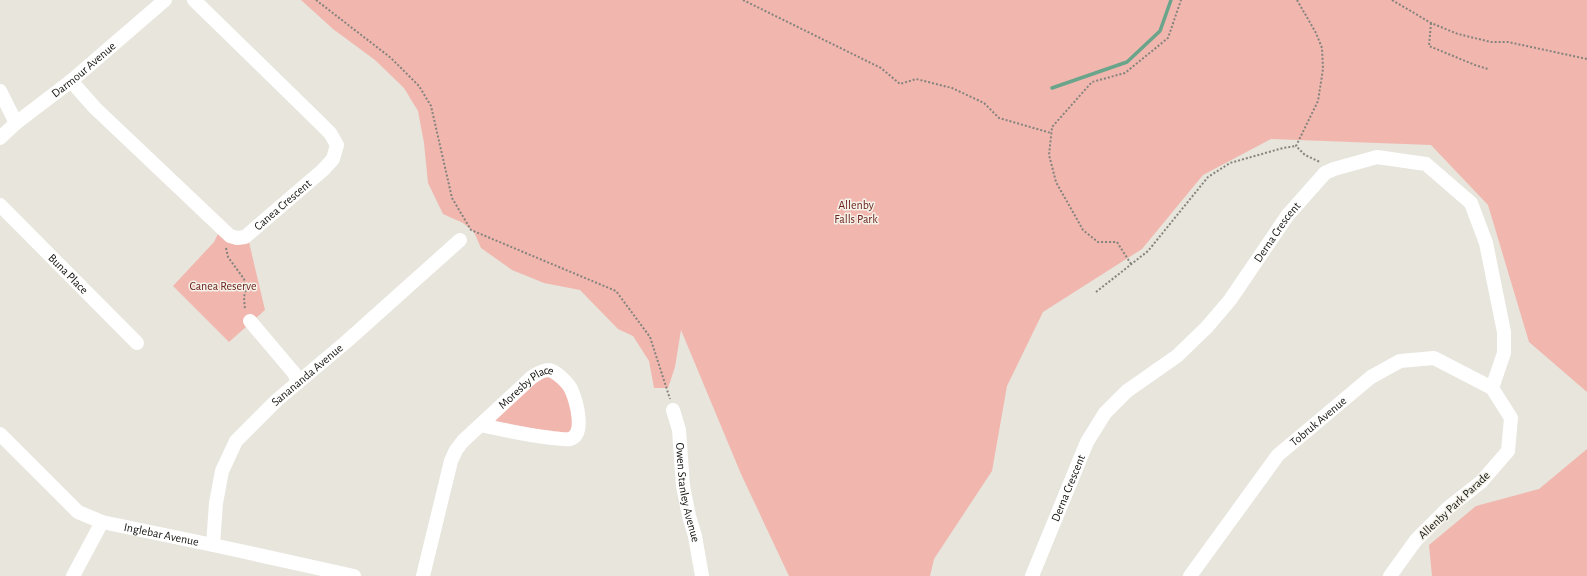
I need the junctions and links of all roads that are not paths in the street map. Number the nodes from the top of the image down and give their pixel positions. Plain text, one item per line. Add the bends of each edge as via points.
1 (165, 0) edge
2 (194, 0) edge
3 (71, 81) junction
4 (0, 90) edge
5 (16, 123) junction
6 (0, 138) edge
7 (0, 205) edge
8 (460, 240) dead end
9 (250, 321) road end
10 (137, 343) dead end
11 (298, 382) junction
12 (1492, 388) junction
13 (673, 410) road end
14 (480, 426) junction
15 (0, 434) edge
16 (102, 522) junction
17 (213, 544) junction
18 (73, 576) edge
19 (354, 576) edge
20 (424, 576) edge
21 (702, 576) edge
22 (1032, 576) edge
23 (1190, 576) edge
24 (1390, 576) edge

1 - 3 street, Darmour Avenue
2 - 3 street, Canea Crescent via 320,122 337,145 333,158 322,170 245,237 230,236 95,108
3 - 5 street, Darmour Avenue
4 - 5 street
5 - 6 street, Darmour Avenue
7 - 10 street, Buna Place
8 - 11 street, Sanananda Avenue
9 - 11 street via 294,373
11 - 17 street, Sanananda Avenue via 236,441 222,471 216,503
12 - 22 street, Derna Crescent via 1504,353 1504,332 1486,243 1471,203 1426,164 1377,157 1334,169 1325,173 1287,216 1230,300 1207,326 1177,356 1127,391 1106,413 1087,442
12 - 23 street, Tobruk Avenue via 1434,358 1400,361 1371,377 1278,455
12 - 24 street, Allenby Park Parade via 1511,418 1508,451 1481,482 1448,508 1416,540
13 - 21 street, Owen Stanley Avenue via 679,430 683,486
14 - 14 street, Moresby Place via 540,437 568,439 578,433 579,421 571,388 549,370 532,377
14 - 20 street, Moresby Place via 463,441 451,461
15 - 16 street, Inglebar Avenue via 78,512
16 - 17 street, Inglebar Avenue
16 - 18 street
17 - 19 street, Inglebar Avenue

